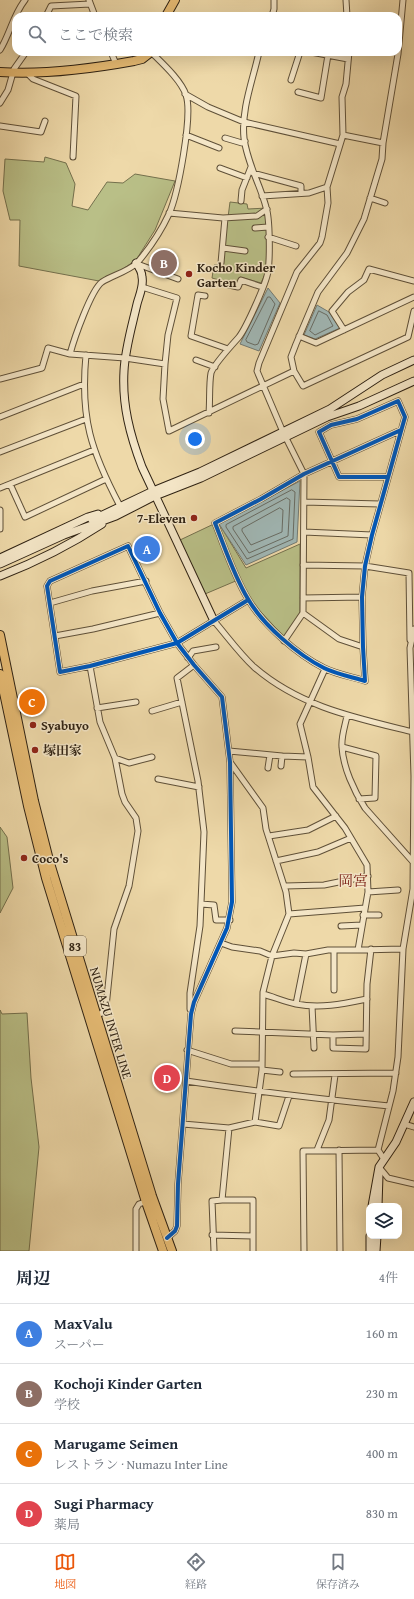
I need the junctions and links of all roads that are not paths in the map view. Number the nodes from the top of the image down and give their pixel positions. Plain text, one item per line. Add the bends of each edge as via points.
1 (25, 0) edge
2 (175, 0) edge
3 (274, 0) edge
4 (346, 0) edge
5 (403, 0) edge
6 (89, 2) edge
7 (17, 12) edge
8 (48, 12) edge
9 (93, 12) edge
10 (168, 12) edge
11 (273, 12) edge
12 (347, 12) edge
13 (402, 12) edge
14 (12, 27) edge
15 (0, 50) edge
16 (23, 56) edge
17 (113, 56) edge
18 (146, 56) edge
19 (155, 56) edge
20 (258, 56) edge
21 (299, 56) edge
22 (325, 56) edge
23 (334, 56) edge
24 (348, 56) edge
25 (398, 56) edge
26 (348, 59) junction
27 (116, 64) junction
28 (0, 72) edge
29 (13, 73) junction
30 (27, 73) junction
31 (291, 80) dead end
32 (298, 92) dead end
33 (185, 94) junction
34 (0, 103) edge
35 (45, 121) dead end
36 (244, 122) junction
37 (0, 126) edge
38 (186, 135) junction
39 (343, 135) junction
40 (225, 138) dead end
41 (245, 141) junction
42 (383, 143) junction
43 (340, 144) junction
44 (219, 148) dead end
45 (73, 157) dead end
46 (220, 168) dead end
47 (252, 170) junction
48 (247, 178) junction
49 (327, 187) junction
50 (301, 193) junction
51 (262, 196) junction
52 (370, 198) junction
53 (241, 201) dead end
54 (385, 203) dead end
55 (267, 209) junction
56 (169, 213) junction
57 (225, 218) junction
58 (268, 227) junction
59 (255, 228) dead end
60 (268, 238) junction
61 (296, 246) dead end
62 (223, 248) junction
63 (245, 251) dead end
64 (222, 263) dead end
65 (137, 265) junction
66 (178, 279) dead end
67 (414, 281) edge
68 (229, 285) dead end
69 (142, 287) junction
70 (262, 287) junction
71 (206, 296) dead end
72 (414, 297) edge
73 (414, 312) edge
74 (344, 330) junction
75 (299, 336) junction
76 (228, 349) junction
77 (70, 354) junction
78 (86, 355) junction
79 (126, 358) junction
80 (196, 360) dead end
81 (414, 360) edge
82 (164, 364) junction
83 (215, 367) junction
84 (294, 371) junction
85 (0, 379) edge
86 (414, 381) edge
87 (84, 384) junction
88 (263, 386) junction
89 (209, 413) junction
90 (0, 417) edge
91 (86, 419) junction
92 (401, 430) junction
93 (284, 434) junction
94 (94, 450) junction
95 (0, 452) edge
96 (333, 462) junction
97 (304, 474) junction
98 (388, 477) junction
99 (106, 480) junction
100 (10, 484) junction
101 (0, 488) edge
102 (154, 494) junction
103 (304, 502) junction
104 (380, 504) junction
105 (0, 510) edge
106 (117, 511) junction
107 (0, 529) edge
108 (304, 532) junction
109 (372, 534) junction
110 (0, 558) edge
111 (0, 564) edge
112 (303, 565) junction
113 (365, 566) junction
114 (0, 576) edge
115 (146, 581) junction
116 (362, 597) junction
117 (303, 598) junction
118 (248, 600) junction
119 (50, 603) junction
120 (160, 613) junction
121 (303, 613) junction
122 (214, 621) junction
123 (414, 630) edge
124 (0, 635) edge
125 (55, 636) junction
126 (284, 641) junction
127 (177, 643) junction
128 (216, 647) dead end
129 (363, 647) junction
130 (410, 648) junction
131 (188, 658) junction
132 (194, 665) junction
133 (90, 666) junction
134 (325, 669) junction
135 (0, 674) edge
136 (413, 685) edge
137 (136, 702) dead end
138 (182, 702) junction
139 (310, 702) junction
140 (98, 708) junction
141 (152, 711) dead end
142 (347, 716) junction
143 (413, 732) edge
144 (342, 747) junction
145 (229, 751) junction
146 (270, 755) junction
147 (282, 756) junction
148 (152, 757) dead end
149 (308, 757) junction
150 (115, 758) junction
151 (230, 762) junction
152 (281, 766) dead end
153 (268, 768) dead end
154 (414, 776) edge
155 (158, 779) dead end
156 (198, 787) junction
157 (359, 799) junction
158 (414, 805) edge
159 (336, 816) junction
160 (413, 834) edge
161 (269, 836) junction
162 (351, 838) junction
163 (276, 861) junction
164 (414, 861) edge
165 (368, 876) junction
166 (285, 886) junction
167 (398, 890) dead end
168 (368, 892) junction
169 (201, 904) junction
170 (365, 908) junction
171 (289, 914) junction
172 (363, 915) junction
173 (379, 915) dead end
174 (230, 920) junction
175 (362, 925) junction
176 (341, 926) dead end
177 (221, 943) junction
178 (403, 949) junction
179 (334, 950) junction
180 (358, 950) junction
181 (372, 950) junction
182 (306, 954) junction
183 (272, 956) junction
184 (334, 990) dead end
185 (263, 994) junction
186 (367, 999) junction
187 (296, 1004) junction
188 (312, 1006) junction
189 (191, 1014) junction
190 (93, 1016) junction
191 (235, 1031) dead end
192 (262, 1032) junction
193 (314, 1033) junction
194 (366, 1034) junction
195 (333, 1035) junction
196 (314, 1048) dead end
197 (188, 1050) junction
198 (262, 1067) junction
199 (280, 1072) dead end
200 (396, 1073) junction
201 (293, 1074) dead end
202 (335, 1075) junction
203 (186, 1081) junction
204 (259, 1090) junction
205 (289, 1096) junction
206 (332, 1100) junction
207 (414, 1102) edge
208 (389, 1106) junction
209 (255, 1122) junction
210 (183, 1124) junction
211 (404, 1124) junction
212 (414, 1127) edge
213 (229, 1128) junction
214 (317, 1150) junction
215 (339, 1150) junction
216 (378, 1150) junction
217 (384, 1159) junction
218 (379, 1167) junction
219 (414, 1184) edge
220 (149, 1200) junction
221 (222, 1200) junction
222 (373, 1203) edge
223 (378, 1203) edge
224 (212, 1235) junction
225 (253, 1236) junction
226 (167, 1238) junction
227 (370, 1239) edge
228 (377, 1239) edge
229 (136, 1251) edge
230 (163, 1251) edge
231 (172, 1251) edge
232 (214, 1251) edge
233 (253, 1251) edge
234 (304, 1251) edge
235 (340, 1251) edge
236 (370, 1251) edge
237 (376, 1251) edge

1 - 7 street
2 - 10 main road
3 - 11 street
4 - 12 street
5 - 13 street
6 - 8 street via 51,6
6 - 9 street
14 - 15 street
16 - 29 street
17 - 27 street
18 - 27 main road
19 - 33 street
20 - 36 street
21 - 31 street
22 - 32 street via 321,98
23 - 26 street
24 - 26 street
25 - 42 street
26 - 39 street via 342,97
27 - 30 main road via 69,71
28 - 29 main road
29 - 30 main road
29 - 34 street via 8,90
30 - 45 street via 33,80 76,96
33 - 36 street
33 - 38 street
35 - 37 street via 41,132
36 - 41 street
36 - 43 street
38 - 44 street
38 - 56 street via 179,177
39 - 42 street
39 - 43 street
40 - 41 street via 242,143
41 - 47 street
42 - 52 street via 382,159
43 - 49 street
46 - 48 street
47 - 48 street
47 - 50 street via 301,186
47 - 51 street
48 - 53 street
49 - 50 street
49 - 88 street via 328,203 320,244 297,272 259,363 258,371
50 - 51 street
51 - 55 street
52 - 54 street
52 - 75 street via 364,219 347,253 318,292
55 - 57 street via 257,216
55 - 58 street
56 - 57 street
56 - 65 street
57 - 62 street
58 - 59 street
58 - 60 street
60 - 61 street
60 - 70 street via 268,272
62 - 63 street
62 - 64 street
65 - 66 street
65 - 69 street via 142,277
65 - 77 street via 101,283 87,307
67 - 74 street via 369,269 364,280 348,292 332,311
68 - 70 street via 238,287 241,280
69 - 79 street
69 - 82 street via 177,298
70 - 76 street via 240,336
71 - 76 street via 198,295 191,336
72 - 74 street
73 - 84 street via 408,337 303,386
74 - 75 street via 316,343
75 - 84 street via 291,357
76 - 83 street
77 - 78 street
77 - 85 street via 48,348 42,368
78 - 79 street
78 - 87 street
79 - 82 street
79 - 102 street via 124,396 127,420 132,441
80 - 83 street
81 - 93 street via 382,375 330,409
82 - 89 street via 163,399 169,431
83 - 89 street via 212,373
84 - 88 street
86 - 93 street via 359,406
87 - 90 street
87 - 91 street
88 - 89 street
88 - 93 street
91 - 94 street
91 - 95 street
92 - 96 street
92 - 96 street via 405,416 398,401 356,419 321,429 319,432
92 - 98 street
93 - 97 street
93 - 102 street
94 - 99 street
94 - 100 street
96 - 97 street
96 - 98 street via 339,477
97 - 103 street
97 - 118 street via 215,523
98 - 104 street
99 - 100 street via 25,517
99 - 106 street
100 - 101 street
102 - 106 street
102 - 106 street
102 - 122 street
103 - 104 street
103 - 108 street
104 - 109 street
105 - 107 street
106 - 110 street via 88,517
106 - 111 street via 87,522
106 - 114 street via 68,548
108 - 109 street
108 - 112 street
109 - 113 street
112 - 113 street
112 - 117 street
113 - 116 street
113 - 130 street via 409,573
115 - 119 street via 92,591
115 - 119 street via 128,546 50,581 47,586
115 - 120 street
116 - 117 street
116 - 129 street
117 - 121 street
118 - 122 street
118 - 126 street
119 - 125 street
120 - 125 street
120 - 127 street
121 - 126 street
121 - 129 street via 339,639
122 - 127 street
122 - 139 street via 254,667 282,688
123 - 130 street
124 - 190 main road, NUMAZU INTER LINE / 83 via 38,817
125 - 133 street via 60,672
126 - 134 street
127 - 131 street
127 - 133 street
128 - 131 street via 193,651
129 - 134 street via 365,681
130 - 136 street
131 - 132 street
132 - 138 street via 177,678
132 - 145 street via 222,697
133 - 140 street
134 - 139 street
135 - 190 main road, NUMAZU INTER LINE / 83 via 40,855
136 - 143 street
137 - 140 street
138 - 141 street
138 - 156 street
139 - 142 street
139 - 149 street via 300,724
140 - 150 street via 100,722
142 - 143 street
142 - 144 street
143 - 154 street
144 - 157 street via 344,763
144 - 157 street via 376,756 375,798
145 - 146 street
145 - 151 street
146 - 147 street
146 - 153 street
147 - 149 street
147 - 152 street
148 - 150 street via 129,763
149 - 159 street via 312,787
150 - 190 street via 122,794 136,818 138,831 129,886 114,929 106,1007
151 - 161 street via 264,808
151 - 174 street
154 - 158 street
155 - 156 street
156 - 169 street via 204,832
157 - 164 street via 364,808
158 - 160 street
159 - 161 street via 308,830
159 - 162 street
160 - 164 street
161 - 163 street
162 - 163 street via 318,852
162 - 165 street via 367,865
163 - 166 street
164 - 178 street via 413,889
165 - 166 street via 324,885
165 - 168 street
166 - 171 street
167 - 168 street
168 - 170 street
169 - 174 street via 214,905 216,920
169 - 189 street via 190,993
170 - 171 street
170 - 172 street
171 - 183 street
172 - 173 street
172 - 175 street
174 - 177 street
175 - 176 street
175 - 180 street
177 - 183 street
177 - 189 street
178 - 181 street
178 - 200 street
179 - 180 street
179 - 182 street
179 - 184 street
180 - 181 street
181 - 186 street
182 - 183 street
182 - 187 street
183 - 185 street
185 - 187 street
185 - 192 street
186 - 188 street via 330,1006
186 - 194 street
187 - 188 street
188 - 193 street
189 - 197 street
190 - 220 main road, NUMAZU INTER LINE / 83
191 - 192 street
192 - 193 street
192 - 198 street
193 - 195 street
193 - 196 street
194 - 195 street
194 - 195 street via 366,1049 333,1048
197 - 198 street via 231,1064
197 - 203 street
198 - 199 street
198 - 204 street
200 - 202 street
200 - 208 street
201 - 202 street
202 - 206 street
203 - 204 street
203 - 210 street
204 - 205 street
204 - 209 street
205 - 206 street
205 - 209 street via 279,1126
206 - 208 street
206 - 214 street via 329,1120
207 - 211 street
208 - 216 street
209 - 213 street
210 - 213 street
210 - 226 street via 177,1226
211 - 212 street
211 - 217 street
213 - 221 street
214 - 215 street
214 - 234 street via 303,1151
215 - 216 street
215 - 235 street
216 - 217 street
217 - 218 street
218 - 219 street via 388,1178
218 - 222 street
218 - 223 street
220 - 226 main road, NUMAZU INTER LINE / 83
220 - 229 street via 139,1204 136,1209
220 - 230 main road, NUMAZU INTER LINE / 83
221 - 224 street via 212,1201
221 - 225 street via 253,1200
224 - 225 street
224 - 232 street
225 - 233 street
226 - 231 main road, NUMAZU INTER LINE / 83
227 - 236 street
228 - 237 street

